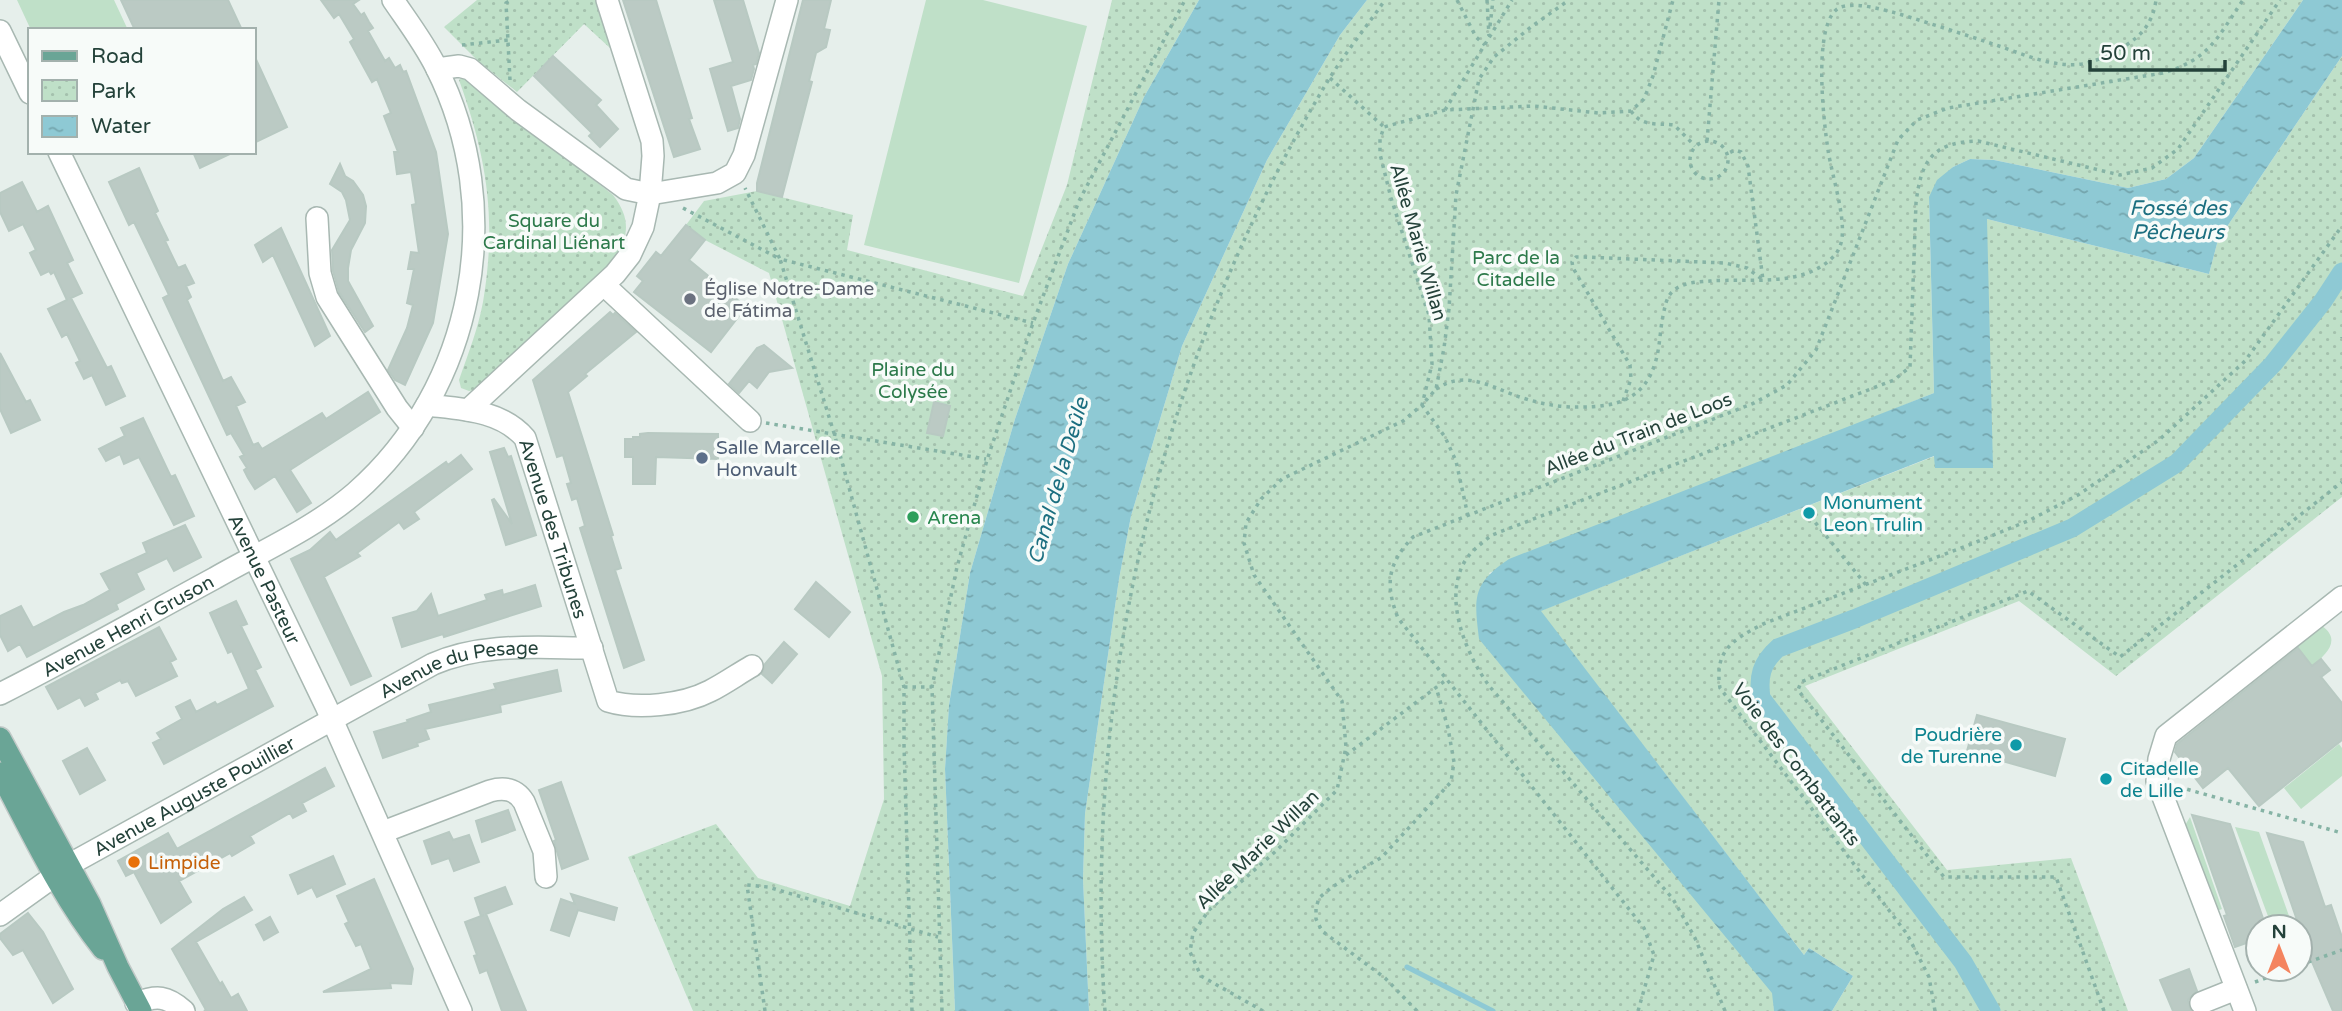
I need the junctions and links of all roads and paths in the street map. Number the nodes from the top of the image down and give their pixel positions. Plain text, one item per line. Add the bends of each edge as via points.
1 (393, 0) edge
2 (511, 0) edge
3 (607, 0) edge
4 (1185, 0) edge
5 (1385, 0) edge
6 (1457, 0) edge
7 (1487, 0) edge
8 (1493, 0) edge
9 (1512, 0) edge
10 (1569, 0) edge
11 (1673, 0) edge
12 (1718, 0) edge
13 (2156, 0) edge
14 (2244, 0) edge
15 (2280, 0) edge
16 (781, 3) edge
17 (0, 31) edge
18 (1490, 37) junction
19 (508, 40) junction
20 (462, 45) dead end
21 (1485, 45) junction
22 (437, 69) junction
23 (1330, 78) junction
24 (28, 89) edge
25 (509, 103) junction
26 (1473, 108) junction
27 (1445, 110) junction
28 (1631, 111) junction
29 (1384, 127) junction
30 (1707, 141) junction
31 (1696, 146) junction
32 (60, 154) edge
33 (1727, 154) junction
34 (735, 173) junction
35 (659, 193) junction
36 (317, 218) dead end
37 (2342, 226) edge
38 (780, 259) junction
39 (1763, 280) junction
40 (604, 285) junction
41 (1033, 323) junction
42 (1436, 389) junction
43 (1622, 403) junction
44 (427, 405) junction
45 (1422, 405) junction
46 (468, 410) junction
47 (750, 421) joint
48 (413, 428) junction
49 (834, 433) junction
50 (987, 460) junction
51 (2342, 482) edge
52 (1468, 516) junction
53 (1810, 516) dead end
54 (254, 556) junction
55 (1866, 585) junction
56 (2342, 597) edge
57 (592, 648) junction
58 (752, 666) dead end
59 (1446, 680) junction
60 (904, 687) junction
61 (932, 687) junction
62 (1436, 687) junction
63 (0, 694) edge
64 (332, 719) junction
65 (0, 738) edge
66 (1344, 756) junction
67 (0, 773) edge
68 (2157, 781) junction
69 (383, 832) junction
70 (2342, 833) edge
71 (62, 870) junction
72 (546, 877) dead end
73 (0, 915) edge
74 (908, 928) junction
75 (938, 937) junction
76 (2342, 950) edge
77 (2314, 960) edge
78 (2252, 983) edge
79 (2236, 989) junction
80 (2201, 1003) dead end
81 (139, 1007) edge
82 (184, 1011) edge
83 (461, 1011) edge
84 (765, 1011) edge
85 (912, 1011) edge
86 (942, 1011) edge
87 (1105, 1011) edge
88 (1263, 1011) edge
89 (1417, 1011) edge
90 (1638, 1011) edge
91 (1725, 1011) edge
92 (1935, 1011) edge
93 (2104, 1011) edge
94 (2245, 1011) edge

1 - 22 street, Avenue Henri Gruson
2 - 19 path via 506,4
3 - 35 street via 652,141
4 - 41 path via 1079,201
5 - 23 path
6 - 21 path
7 - 18 path
8 - 18 path
9 - 18 path
10 - 26 path via 1494,57 1479,79
11 - 28 path via 1653,76 1644,99
12 - 30 path
13 - 39 path via 2154,14 2140,36 2104,58 2080,64 2026,56 1884,10 1839,8 1824,31 1822,63 1828,147 1843,236 1840,248 1822,267
14 - 52 path, Allée du Train de Loos via 2208,50 2187,66 1948,108 1917,120 1898,140 1816,350 1787,384 1754,403
15 - 91 path via 2178,149 2152,168 2120,175 1978,141 1956,141 1929,157 1919,177 1916,203 1910,368 1894,380 1492,535 1463,563 1457,610 1474,666 1673,899 1695,938
16 - 34 street via 744,155
17 - 24 street
18 - 21 path
19 - 20 path
19 - 25 path
21 - 27 path
22 - 25 street via 465,67
22 - 44 street, Avenue Henri Gruson via 469,164 474,258 461,325
23 - 29 path
23 - 87 path via 1275,177 1222,288 1185,388 1140,547 1124,629 1102,830 1100,943
25 - 35 street via 617,184
26 - 27 path
26 - 28 path
26 - 42 path via 1456,195 1449,309
27 - 29 path
28 - 31 path via 1640,122 1674,125
29 - 45 path, Allée Marie Willan via 1380,154 1429,315 1432,365
30 - 31 path
30 - 33 path via 1719,144
31 - 33 path via 1690,163 1696,174 1707,179 1724,172
32 - 54 street, Avenue Pasteur
33 - 39 path via 1741,152 1748,166
34 - 35 street via 717,183
34 - 38 path
35 - 38 path
35 - 40 street via 637,241
36 - 48 street via 320,273 327,297
37 - 55 path, Voie des Combattants via 2245,362 2159,440 2042,514
38 - 41 path
38 - 49 path
39 - 43 path via 1699,282 1672,291 1656,359 1641,390
39 - 43 path via 1746,268 1725,263 1576,257 1573,268 1630,365 1631,379
40 - 46 street
40 - 47 street
41 - 50 path
42 - 43 path via 1456,379 1576,408
42 - 45 path
44 - 46 street, Avenue des Tribunes
44 - 48 street, Avenue Henri Gruson
45 - 52 path via 1456,461
45 - 66 path, Allée Marie Willan via 1403,421 1282,479 1261,499 1246,523 1244,543 1254,575 1342,701
46 - 57 street, Avenue des Tribunes via 500,419 525,438
47 - 49 path
48 - 54 street, Avenue Henri Gruson via 347,500
49 - 50 path
49 - 60 path
50 - 61 path via 957,567
51 - 93 path via 2120,657 2028,591 1801,682 1798,690 1944,877 2056,877
52 - 59 path, Allée du Train de Loos via 1413,537 1400,551 1389,576 1398,618
53 - 55 path
54 - 63 street, Avenue Henri Gruson
54 - 64 street, Avenue Pasteur
55 - 92 path, Voie des Combattants via 1740,636 1724,652 1717,670 1720,688 1907,934 1929,977
56 - 68 street via 2166,736
57 - 58 street, Avenue des Tribunes via 608,701 622,705 663,705 708,692
57 - 64 street, Avenue du Pesage via 500,649 457,655
59 - 62 path
59 - 90 path, Allée du Train de Loos via 1644,928 1654,955
60 - 61 path
60 - 74 path
61 - 75 path
62 - 66 path
62 - 89 path via 1454,762 1451,782 1382,856 1332,887 1319,898 1316,908 1322,931 1385,978
64 - 69 street, Avenue Pasteur
64 - 71 street, Avenue Auguste Pouillier
65 - 71 main road
66 - 88 path, Allée Marie Willan via 1337,790 1209,911 1194,933 1190,953 1201,976
67 - 71 main road
68 - 70 path
68 - 79 street
69 - 72 street via 490,791 509,789 524,802 544,851
69 - 83 street, Avenue Pasteur
71 - 73 street, Avenue Auguste Pouillier
71 - 81 main road via 85,927 118,967
74 - 75 path
74 - 84 path via 747,885
74 - 85 path
75 - 86 path
76 - 77 path
78 - 79 path
79 - 80 street
79 - 94 street
81 - 82 street via 151,997 163,997

